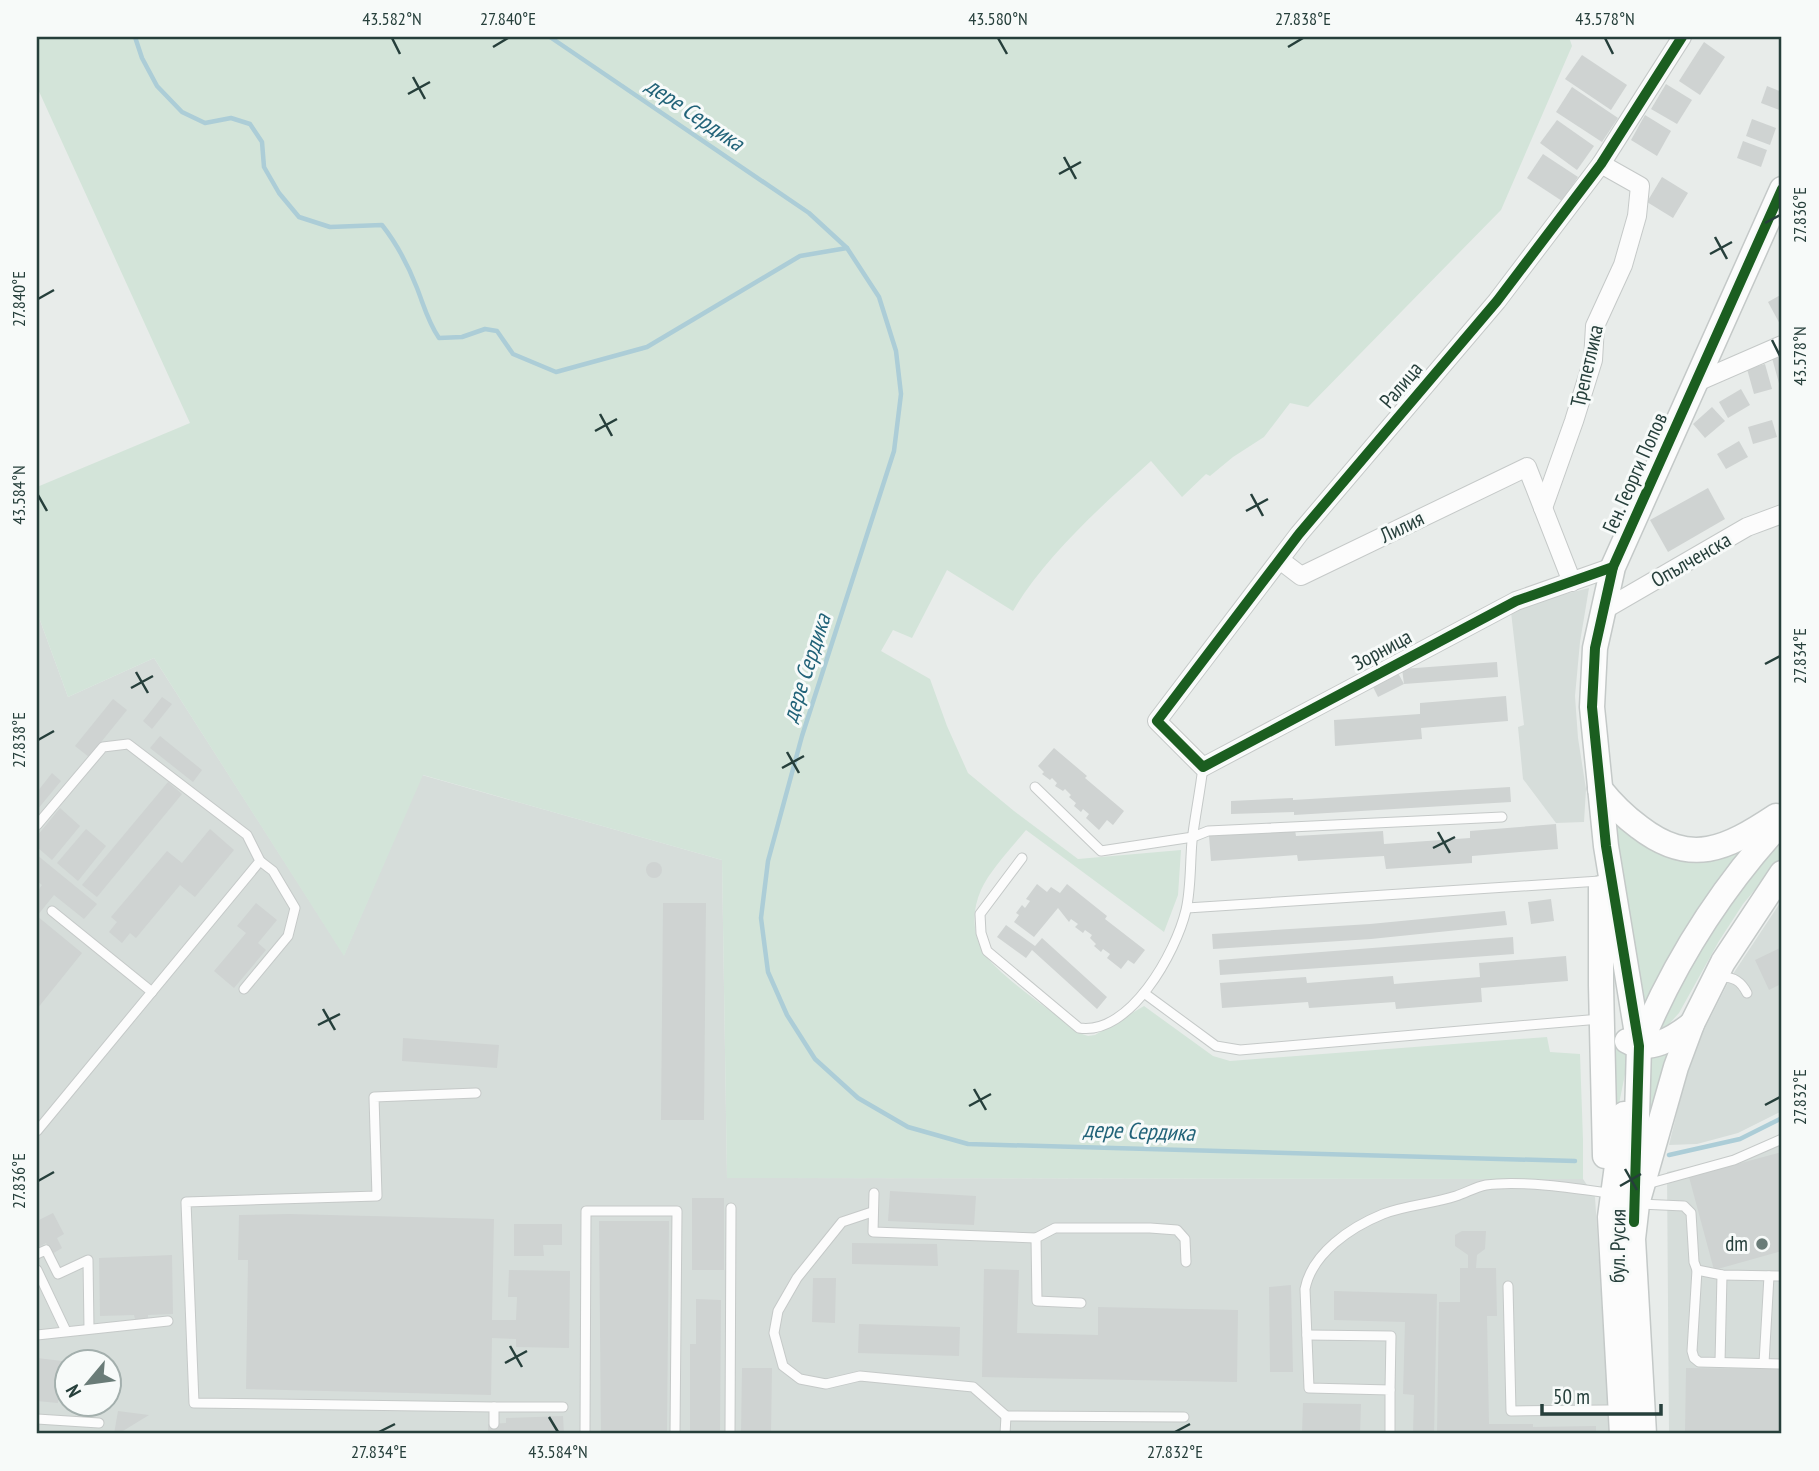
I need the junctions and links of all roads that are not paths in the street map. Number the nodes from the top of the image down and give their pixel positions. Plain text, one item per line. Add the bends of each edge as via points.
1 (1682, 37) edge
2 (1601, 164) junction
3 (1782, 189) edge
4 (1782, 345) edge
5 (1697, 382) junction
6 (1543, 508) junction
7 (1782, 514) edge
8 (1280, 560) junction
9 (1613, 567) junction
10 (1572, 582) junction
11 (1602, 611) junction
12 (1203, 767) junction
13 (1035, 787) dead end
14 (1600, 789) junction
15 (1782, 812) edge
16 (1502, 817) dead end
17 (1782, 822) edge
18 (37, 825) edge
19 (1193, 837) junction
20 (1022, 858) dead end
21 (260, 861) junction
22 (1782, 873) edge
23 (1601, 881) junction
24 (1186, 908) junction
25 (52, 911) dead end
26 (1714, 978) junction
27 (1601, 985) junction
28 (244, 989) dead end
29 (152, 992) junction
30 (1144, 993) junction
31 (1747, 993) dead end
32 (1602, 1019) junction
33 (1692, 1024) junction
34 (1639, 1046) junction
35 (476, 1093) dead end
36 (37, 1130) edge
37 (1782, 1139) edge
38 (873, 1193) dead end
39 (1626, 1204) junction
40 (731, 1208) dead end
41 (872, 1212) junction
42 (1037, 1238) junction
43 (37, 1254) edge
44 (1186, 1262) dead end
45 (37, 1270) edge
46 (1697, 1270) junction
47 (1722, 1275) junction
48 (1769, 1276) junction
49 (1782, 1276) edge
50 (1508, 1286) dead end
51 (1081, 1303) dead end
52 (168, 1321) dead end
53 (89, 1328) junction
54 (66, 1331) junction
55 (37, 1335) edge
56 (1307, 1335) junction
57 (1720, 1362) junction
58 (1764, 1363) junction
59 (1782, 1363) edge
60 (1391, 1390) junction
61 (494, 1406) junction
62 (563, 1407) dead end
63 (1006, 1416) junction
64 (1184, 1418) dead end
65 (37, 1419) edge
66 (99, 1423) dead end
67 (494, 1423) dead end
68 (1621, 1423) edge
69 (585, 1434) edge
70 (675, 1434) edge
71 (730, 1434) edge
72 (1005, 1434) edge
73 (1390, 1434) edge
74 (1644, 1434) edge

1 - 2 street, Ралица
2 - 6 street, Трепетлика via 1640,186 1637,216 1623,265 1595,326 1593,360
2 - 8 street, Ралица via 1497,301
3 - 5 street, Ген. Георги Попов
4 - 5 street
5 - 9 street, Ген. Георги Попов
6 - 8 street, Лилия via 1527,467 1301,576
6 - 10 street
7 - 11 street, Опълченска via 1747,527
8 - 12 street, Ралица via 1157,721
9 - 10 street, Зорница
9 - 11 street, Ген. Георги Попов
10 - 12 street, Зорница via 1516,601
11 - 14 street, Ген. Георги Попов via 1591,687
12 - 19 lane
13 - 19 lane via 1101,851
14 - 15 street via 1629,820 1676,849 1716,848
14 - 23 street
14 - 34 street
16 - 19 lane via 1208,831
17 - 34 street via 1717,901 1687,948
18 - 21 lane via 103,747 128,744 247,835
19 - 24 lane
20 - 30 lane via 980,914 987,951 1079,1028 1093,1030 1111,1021
21 - 28 lane via 273,871 295,908 288,936
21 - 29 lane
22 - 26 street, бул. Русия
23 - 24 lane
23 - 27 street
24 - 30 lane via 1178,936
25 - 29 lane
26 - 31 lane via 1731,976
26 - 33 street, бул. Русия
27 - 32 street
27 - 34 street via 1609,1021 1616,1032
29 - 36 lane
30 - 32 lane via 1216,1046 1240,1050
32 - 39 street
33 - 34 street via 1659,1044
33 - 39 street, бул. Русия
34 - 39 street
35 - 61 lane via 374,1097 377,1196 186,1202 194,1403
37 - 39 lane
38 - 41 lane
39 - 46 lane via 1688,1209
39 - 56 lane via 1570,1187 1486,1185 1385,1214 1356,1228 1315,1264 1305,1289
39 - 68 street, бул. Русия
39 - 74 street, бул. Русия
40 - 71 lane
41 - 42 lane via 873,1232
41 - 63 lane via 842,1223 784,1300 774,1333 783,1367 800,1379 826,1384 860,1376 973,1387
42 - 44 lane via 1055,1228 1177,1230 1185,1239
42 - 51 lane via 1037,1301
43 - 53 lane via 46,1250 58,1274 88,1260
45 - 54 lane
46 - 47 lane
46 - 57 lane via 1692,1351 1699,1362
47 - 48 lane
47 - 57 lane
48 - 49 lane
48 - 58 lane
50 - 68 lane via 1511,1411 1607,1410
52 - 53 lane
53 - 54 lane
54 - 55 lane
56 - 60 lane via 1309,1388
56 - 60 lane via 1391,1336
57 - 58 lane
58 - 59 lane
60 - 73 lane
61 - 62 lane
61 - 67 lane
63 - 64 lane
63 - 72 lane
65 - 66 lane
69 - 70 lane via 586,1211 677,1211

